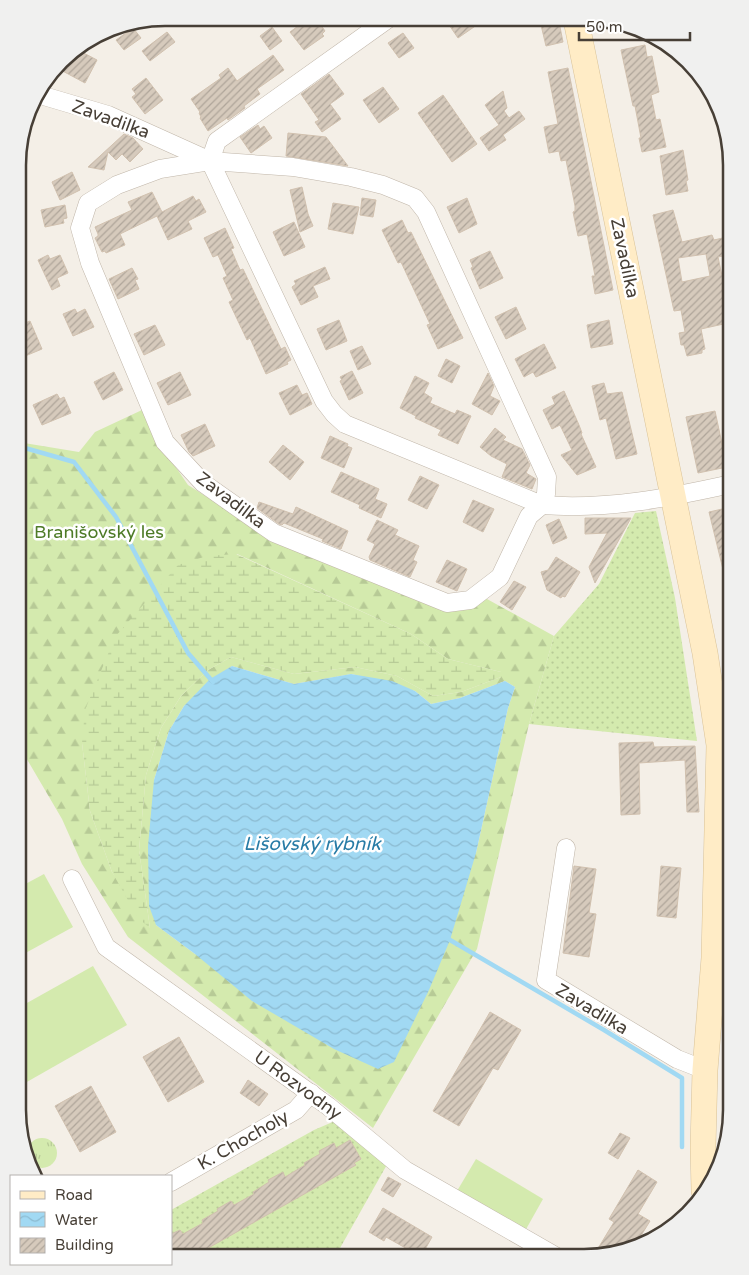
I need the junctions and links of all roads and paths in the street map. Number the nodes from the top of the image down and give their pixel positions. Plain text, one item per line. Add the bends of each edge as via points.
1 (378, 26) edge
2 (577, 26) edge
3 (45, 96) edge
4 (210, 162) junction
5 (723, 486) edge
6 (675, 497) junction
7 (542, 505) junction
8 (566, 848) dead end
9 (72, 879) dead end
10 (705, 1070) junction
11 (311, 1093) junction
12 (704, 1179) edge
13 (172, 1181) edge
14 (543, 1249) edge

1 - 4 street via 217,141
2 - 6 street, Zavadilka
3 - 4 street, Zavadilka via 108,114
4 - 7 street via 324,401 334,414 345,424
4 - 7 street, Zavadilka via 293,166 383,185 415,198 426,212 547,477
4 - 7 street, Zavadilka via 160,169 117,185 88,203 80,228 90,263 165,442 203,483 274,533 447,603 470,600 500,577 529,516
5 - 6 street
6 - 7 street via 563,507
6 - 10 street, Zavadilka via 719,746 714,958
8 - 10 street, Zavadilka via 546,980 677,1059
9 - 11 street, U Rozvodny via 106,947
10 - 12 street, Zavadilka
11 - 13 street, K. Chocholy via 296,1110
11 - 14 street, U Rozvodny via 405,1170

